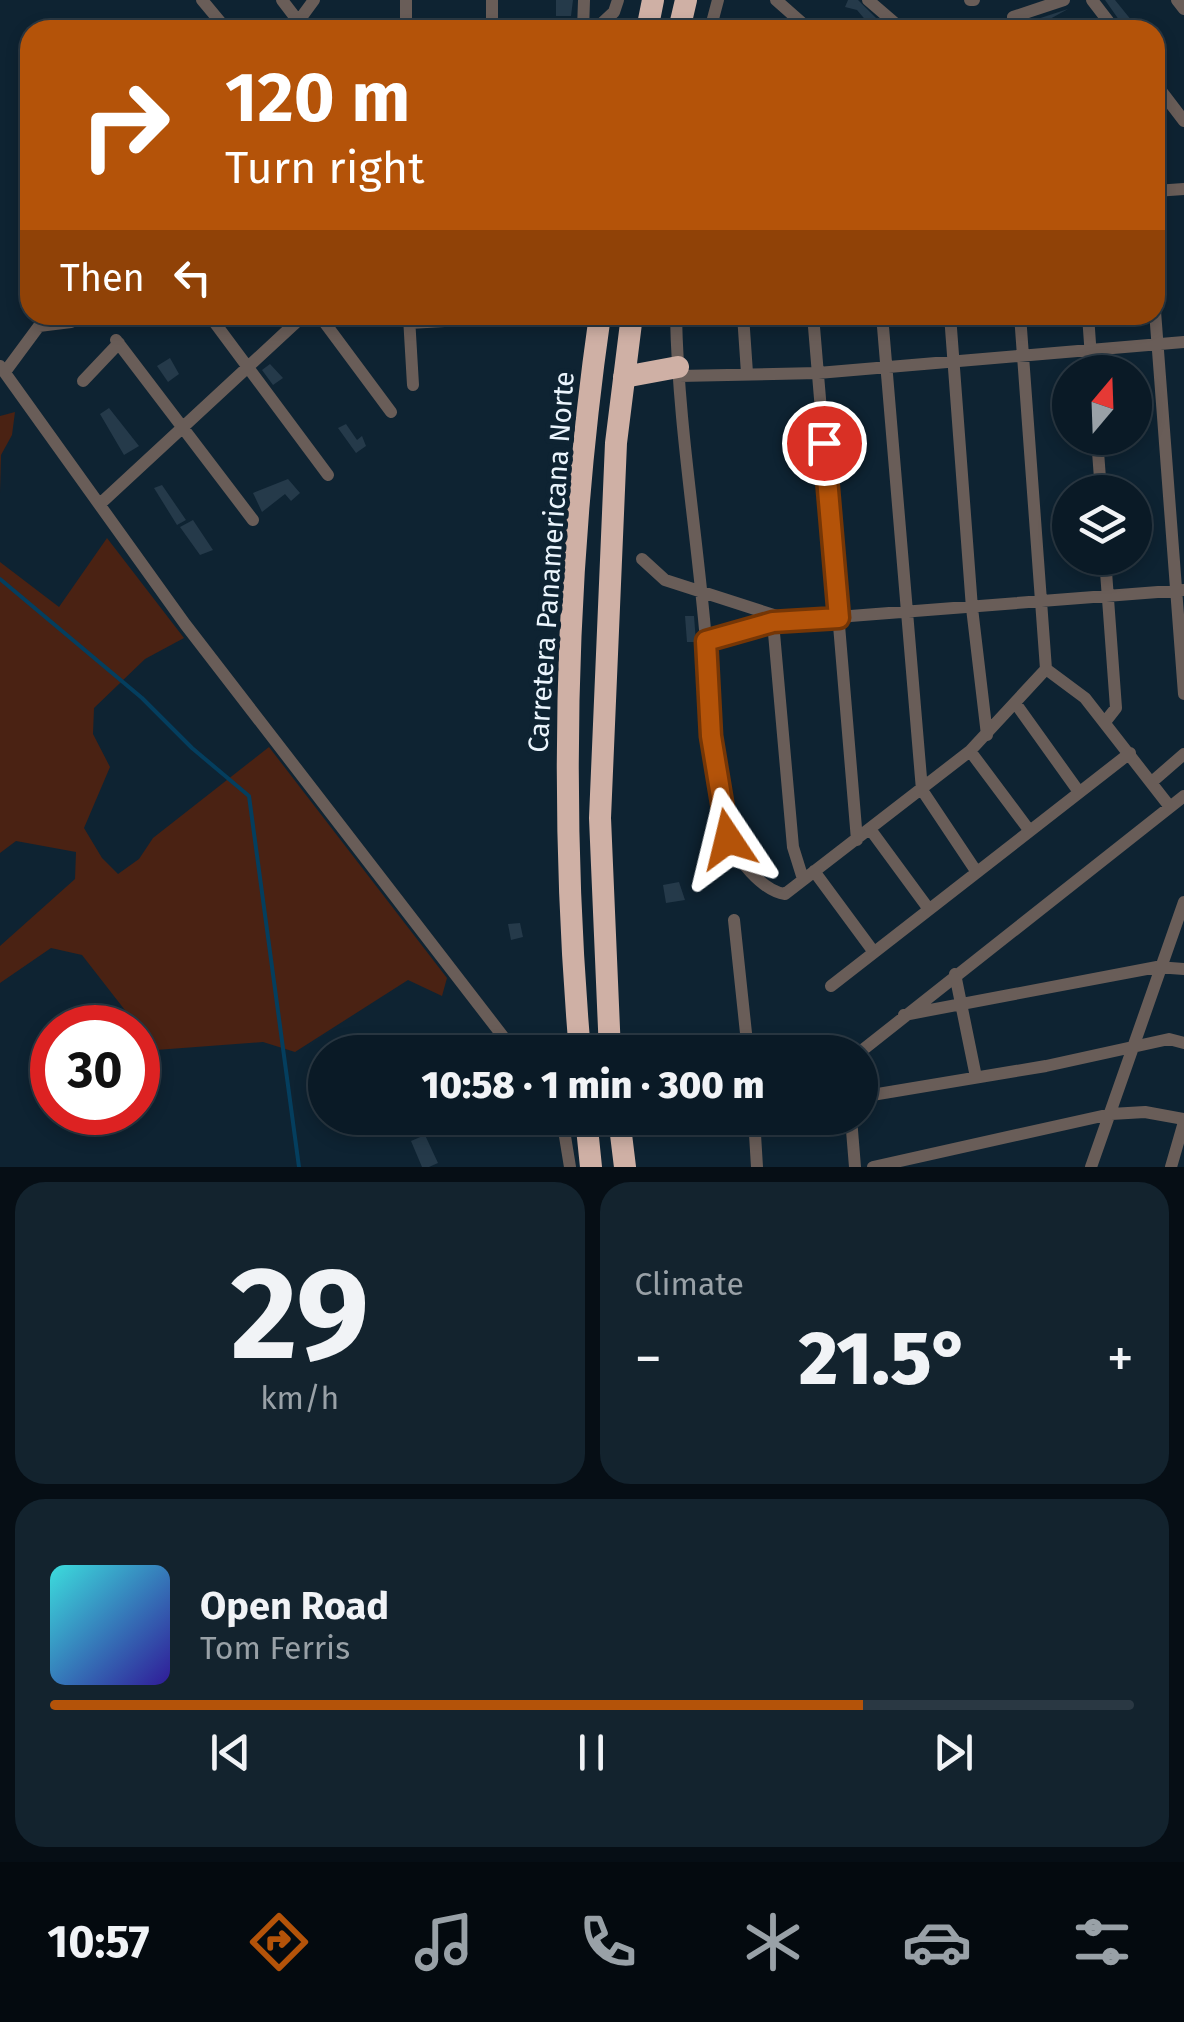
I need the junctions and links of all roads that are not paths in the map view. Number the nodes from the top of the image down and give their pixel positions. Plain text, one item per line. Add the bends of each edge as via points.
1 (202, 0) edge
2 (776, 0) edge
3 (868, 0) edge
4 (1064, 0) edge
5 (1092, 0) edge
6 (1177, 0) edge
7 (1184, 10) edge
8 (1013, 16) dead end
9 (219, 20) edge
10 (799, 20) edge
11 (892, 20) edge
12 (1107, 20) edge
13 (1165, 96) edge
14 (1184, 121) edge
15 (47, 325) edge
16 (216, 325) edge
17 (293, 325) edge
18 (326, 325) edge
19 (409, 325) edge
20 (599, 325) edge
21 (631, 325) edge
22 (676, 325) edge
23 (744, 325) edge
24 (814, 325) edge
25 (883, 325) edge
26 (951, 325) edge
27 (1021, 325) edge
28 (1089, 325) edge
29 (1156, 325) edge
30 (1184, 342) edge
31 (1158, 345) junction
32 (1091, 350) junction
33 (1091, 355) edge
34 (1024, 356) junction
35 (954, 362) junction
36 (248, 368) junction
37 (885, 368) junction
38 (2, 369) edge
39 (678, 372) junction
40 (818, 373) junction
41 (747, 374) junction
42 (624, 376) junction
43 (83, 381) dead end
44 (413, 385) dead end
45 (391, 412) dead end
46 (182, 426) junction
47 (328, 475) dead end
48 (100, 503) junction
49 (253, 520) dead end
50 (642, 559) dead end
51 (1106, 575) edge
52 (700, 590) junction
53 (1179, 590) edge
54 (1108, 596) junction
55 (1040, 602) junction
56 (972, 608) junction
57 (908, 613) junction
58 (839, 618) junction
59 (790, 621) junction
60 (773, 622) junction
61 (706, 641) junction
62 (1046, 670) junction
63 (1184, 694) edge
64 (1016, 704) junction
65 (1105, 722) junction
66 (987, 734) junction
67 (970, 752) junction
68 (1130, 753) junction
69 (1184, 754) edge
70 (1153, 780) junction
71 (922, 790) junction
72 (1079, 792) junction
73 (1184, 796) edge
74 (1170, 807) junction
75 (870, 829) junction
76 (1029, 830) junction
77 (857, 840) junction
78 (976, 871) junction
79 (808, 875) junction
80 (1184, 902) edge
81 (928, 908) junction
82 (734, 920) dead end
83 (873, 951) junction
84 (1162, 966) junction
85 (1184, 969) edge
86 (955, 974) junction
87 (831, 986) dead end
88 (961, 1004) junction
89 (902, 1015) junction
90 (503, 1035) edge
91 (579, 1035) edge
92 (609, 1035) edge
93 (746, 1035) edge
94 (878, 1036) edge
95 (1184, 1042) edge
96 (1132, 1047) junction
97 (976, 1077) junction
98 (878, 1094) edge
99 (1110, 1114) junction
100 (1184, 1121) edge
101 (565, 1135) edge
102 (588, 1135) edge
103 (620, 1135) edge
104 (755, 1135) edge
105 (852, 1135) edge
106 (570, 1167) edge
107 (592, 1167) edge
108 (625, 1167) edge
109 (757, 1167) edge
110 (855, 1167) edge
111 (874, 1167) edge
112 (1092, 1167) edge
113 (1171, 1167) edge

1 - 9 street
2 - 10 street
3 - 11 street
4 - 8 street
5 - 12 street
6 - 7 street
13 - 14 street
15 - 38 street
16 - 36 street
17 - 36 street
18 - 45 street
19 - 44 street
20 - 91 highway, Carretera Panamericana Norte via 584,426 566,696
21 - 42 highway, Carretera Panamericana Norte
22 - 39 street
23 - 41 street
24 - 40 street
25 - 37 street
26 - 35 street
27 - 34 street
28 - 32 street
29 - 31 street
30 - 31 street
31 - 32 street
31 - 53 street
32 - 33 street
32 - 34 street
34 - 35 street
34 - 55 street
35 - 37 street
35 - 56 street
36 - 46 street
36 - 47 street
37 - 40 street
37 - 57 street
38 - 48 street
39 - 41 street
39 - 42 highway
39 - 52 street
40 - 41 street
40 - 58 street
42 - 92 highway, Carretera Panamericana Norte via 600,818
43 - 46 street via 118,341
46 - 48 street
46 - 49 street
48 - 90 street via 185,624
50 - 52 street via 665,580
51 - 54 street
52 - 59 street
52 - 61 street
53 - 54 street
53 - 63 street
54 - 55 street
54 - 65 street via 1116,708
55 - 56 street
55 - 62 street
56 - 57 street
56 - 66 street
57 - 58 street
57 - 71 street
58 - 59 street
58 - 77 street
59 - 60 street
60 - 61 street
60 - 79 street via 792,848
61 - 79 street via 711,736 728,839 775,892 785,894
62 - 64 street
62 - 65 street
64 - 66 street
64 - 72 street
65 - 68 street
66 - 67 street
67 - 71 street
67 - 76 street
68 - 70 street
68 - 72 street
69 - 70 street
70 - 74 street
71 - 75 street
71 - 78 street
72 - 76 street
73 - 74 street
74 - 86 street
75 - 77 street
75 - 81 street
76 - 78 street
77 - 79 street
78 - 81 street
79 - 83 street
80 - 84 street
81 - 83 street
82 - 93 street
83 - 87 street
84 - 85 street
84 - 88 street
84 - 96 street
86 - 88 street
86 - 89 street
88 - 89 street
88 - 97 street
89 - 94 street
95 - 96 street via 1169,1038
96 - 97 street
96 - 99 street
97 - 98 street
99 - 100 street via 1145,1112
99 - 111 street
99 - 112 street
100 - 113 street
101 - 106 street
102 - 107 highway
103 - 108 highway
104 - 109 street
105 - 110 street

